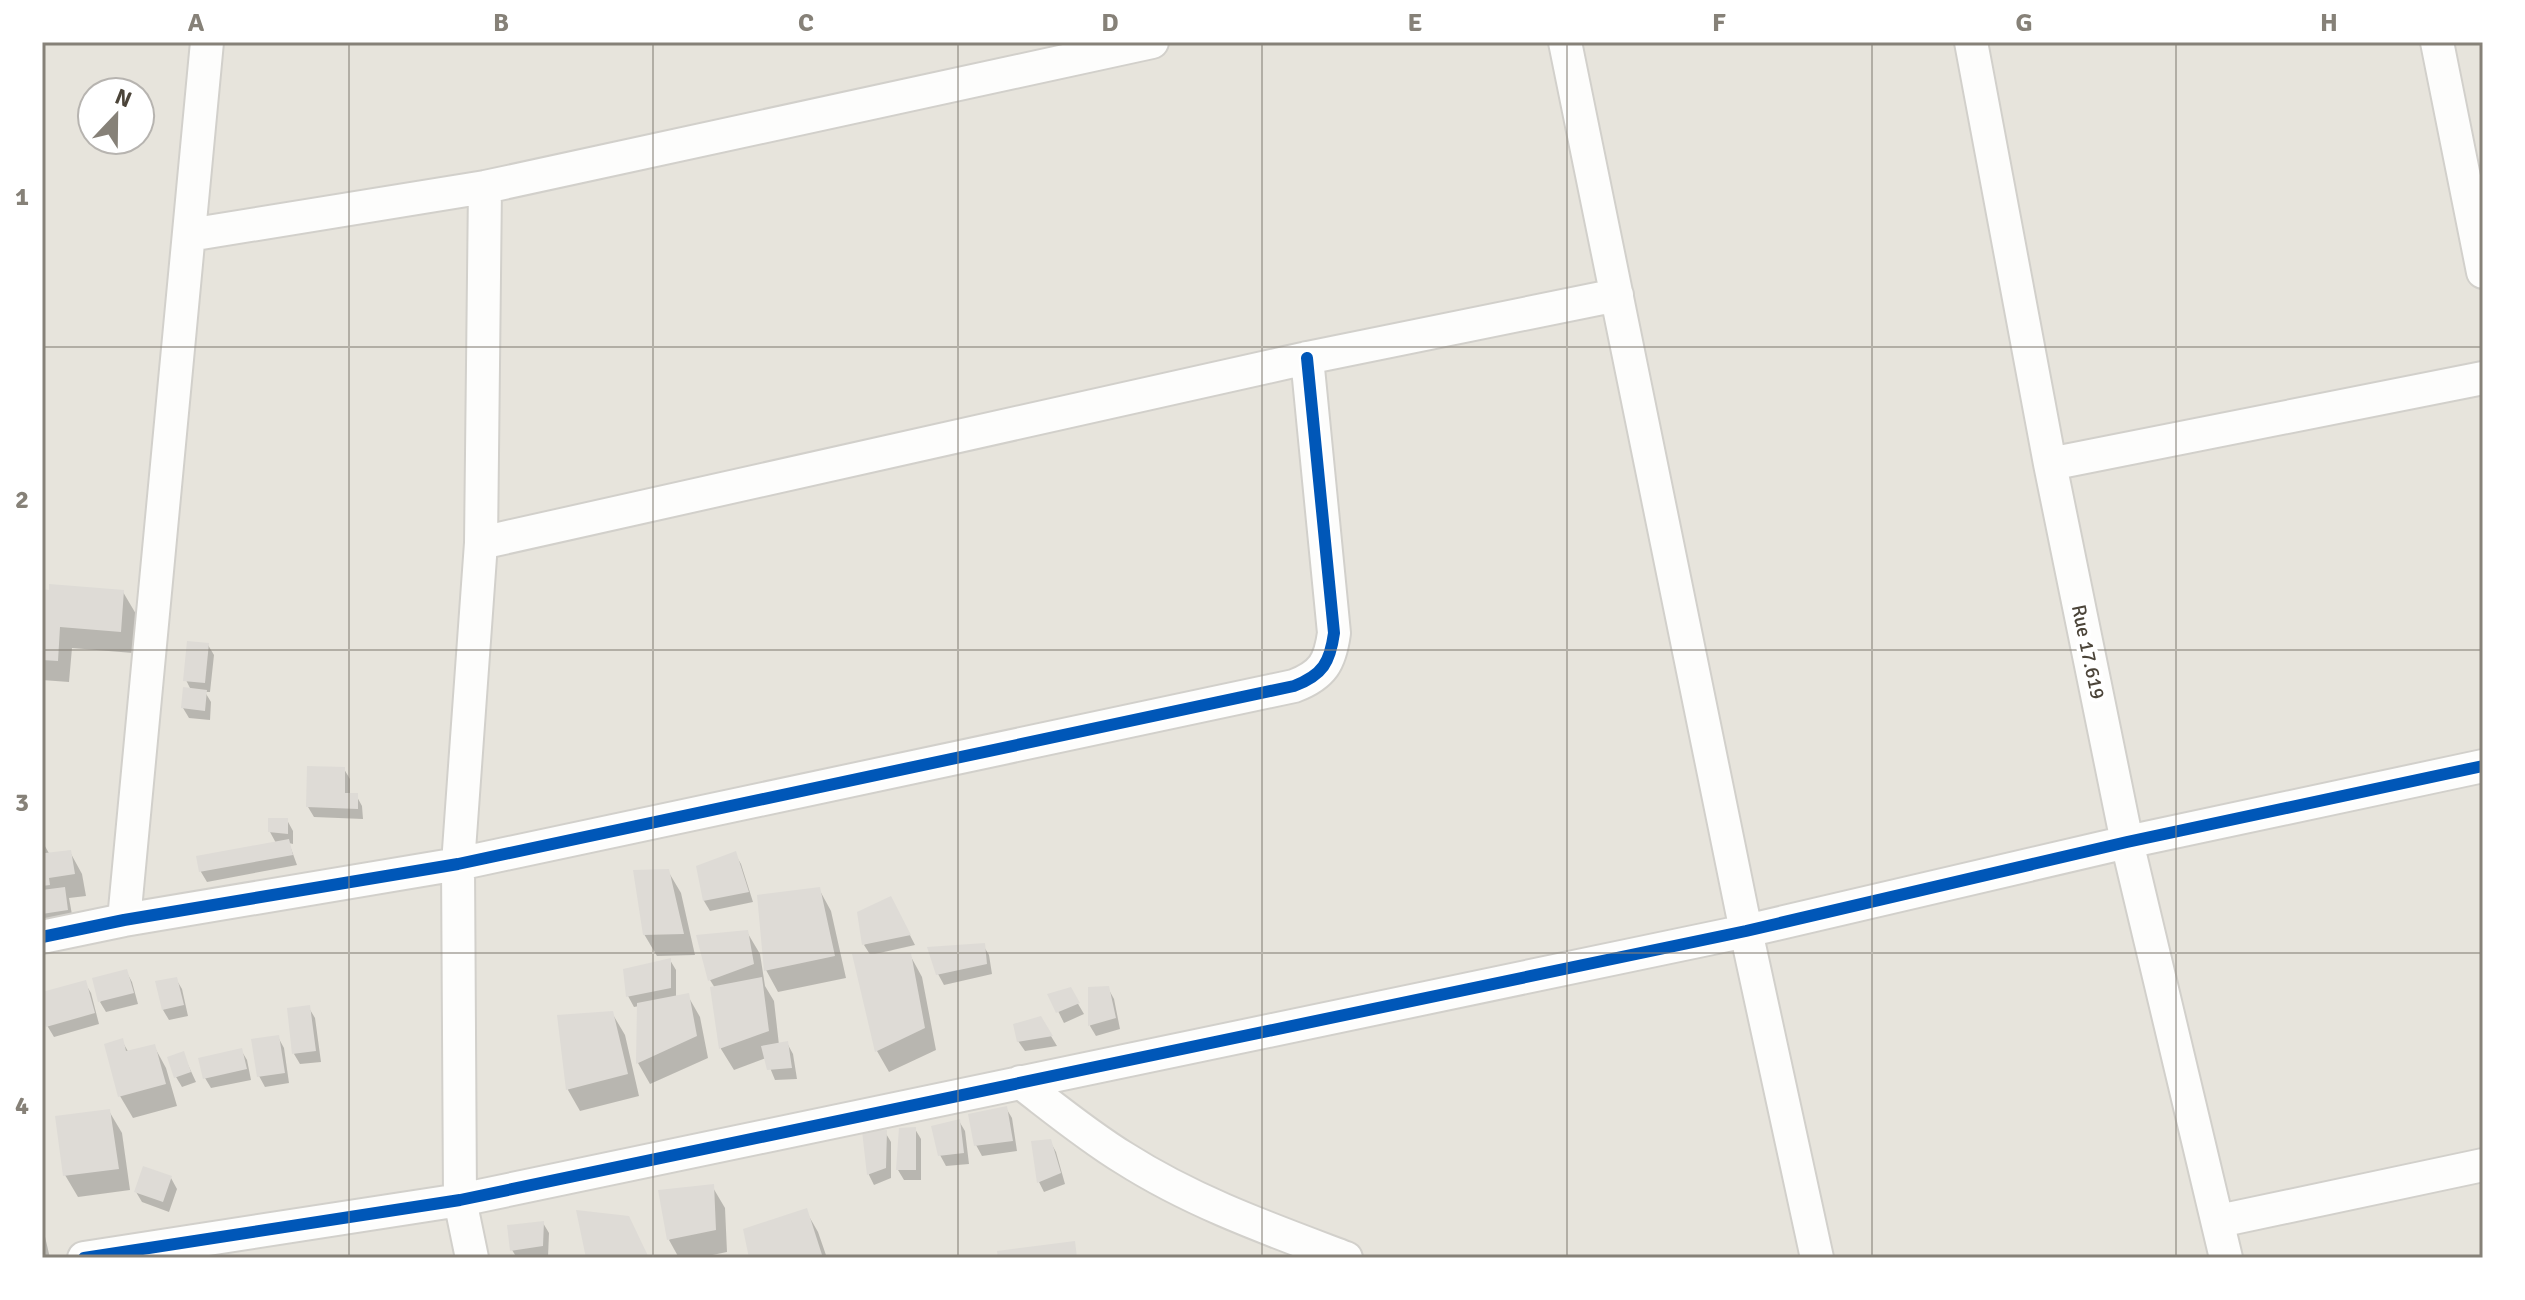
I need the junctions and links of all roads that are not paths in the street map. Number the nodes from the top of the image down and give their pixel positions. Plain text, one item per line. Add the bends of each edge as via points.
1 (207, 42) edge
2 (1152, 42) edge
3 (1565, 42) edge
4 (1971, 42) edge
5 (2437, 42) edge
6 (485, 187) junction
7 (189, 235) junction
8 (2483, 272) edge
9 (1617, 295) junction
10 (1307, 358) junction
11 (2483, 378) edge
12 (2050, 464) junction
13 (481, 543) junction
14 (2483, 766) edge
15 (2127, 842) junction
16 (458, 864) junction
17 (124, 920) junction
18 (1746, 931) junction
19 (42, 937) edge
20 (1020, 1082) junction
21 (2483, 1165) edge
22 (460, 1200) junction
23 (2219, 1221) junction
24 (84, 1258) edge
25 (472, 1258) edge
26 (1346, 1258) edge
27 (1817, 1258) edge
28 (2226, 1258) edge

1 - 7 street
2 - 6 street
3 - 9 street
4 - 12 street, Rue 17.619
5 - 8 street
6 - 7 street
6 - 13 street
7 - 17 street
9 - 10 street
9 - 18 street
10 - 13 street
10 - 16 street via 1334,633 1331,653 1311,679
11 - 12 street
12 - 15 street, Rue 17.619
13 - 16 street
14 - 15 street
15 - 18 street
15 - 23 street, Rue 17.619
16 - 17 street
16 - 22 street
17 - 19 street
18 - 20 street
18 - 27 street
20 - 22 street
20 - 26 street via 1122,1157 1180,1190
21 - 23 street
22 - 24 street
22 - 25 street
23 - 28 street, Rue 17.619

